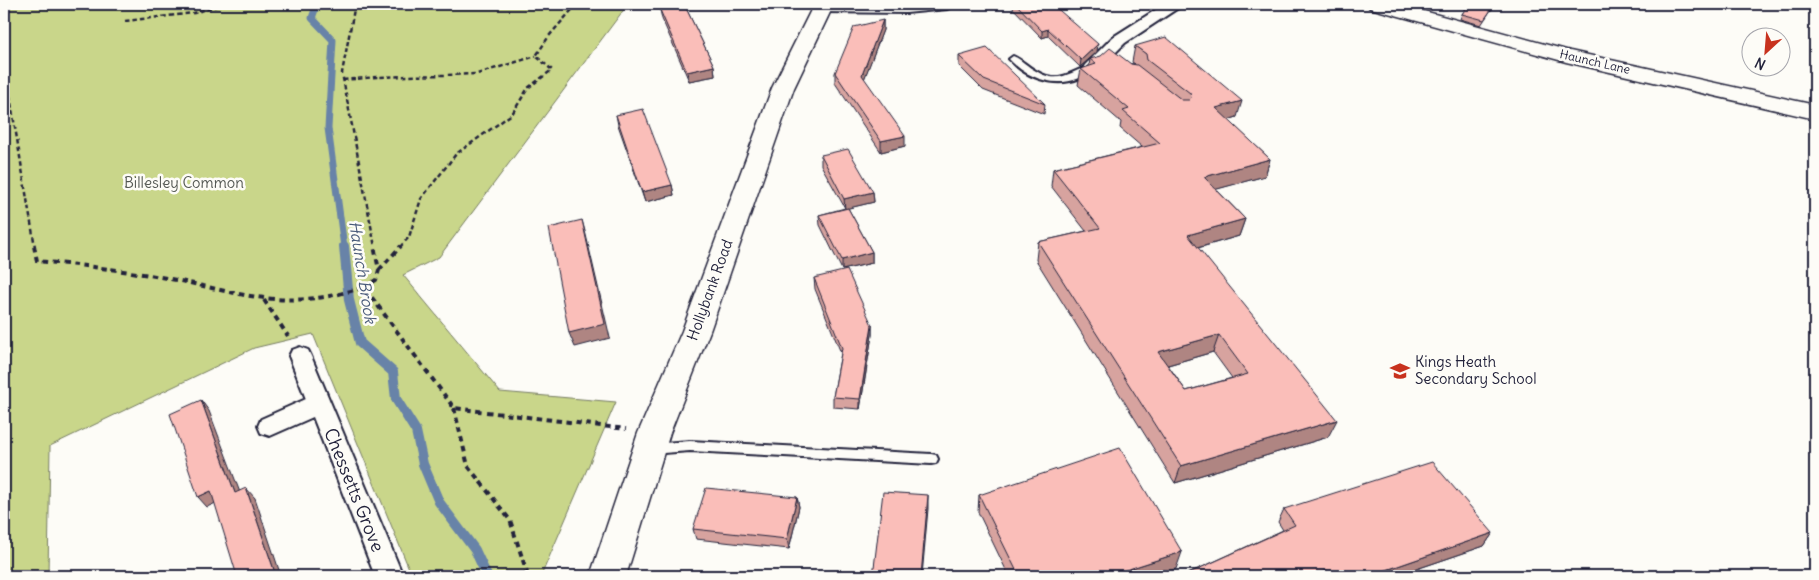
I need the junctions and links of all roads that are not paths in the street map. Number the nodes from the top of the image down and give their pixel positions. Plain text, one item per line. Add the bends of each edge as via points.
1 (947, 4) edge
2 (1176, 4) edge
3 (1377, 4) edge
4 (823, 5) edge
5 (1107, 55) junction
6 (1013, 59) dead end
7 (1121, 65) edge
8 (1091, 68) joint
9 (1815, 112) edge
10 (300, 356) road end
11 (319, 403) junction
12 (270, 426) dead end
13 (651, 441) junction
14 (931, 460) dead end
15 (389, 576) edge
16 (608, 576) edge

1 - 4 street, Hollybank Road via 906,8
2 - 5 street via 1153,15 1118,41
3 - 9 street, Haunch Lane via 1566,56
4 - 13 street, Hollybank Road via 783,88 696,331
5 - 7 street
5 - 8 street
6 - 8 lane via 1035,76 1052,80 1076,76
10 - 11 street, Chessetts Grove
11 - 12 street
11 - 15 street, Chessetts Grove
13 - 14 lane
13 - 16 street, Hollybank Road

